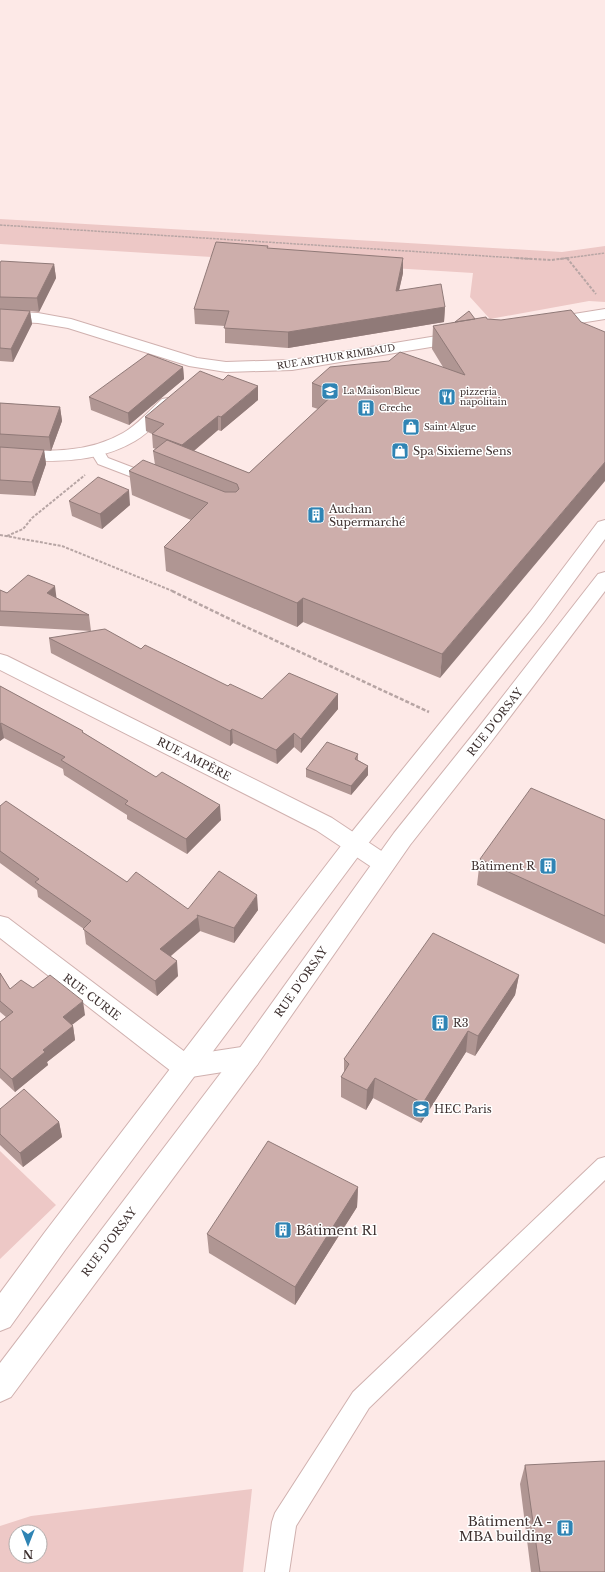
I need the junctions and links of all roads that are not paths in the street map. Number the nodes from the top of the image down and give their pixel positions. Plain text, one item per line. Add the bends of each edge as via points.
1 (605, 314) edge
2 (0, 316) edge
3 (533, 325) edge
4 (472, 335) edge
5 (209, 366) junction
6 (196, 379) edge
7 (180, 393) edge
8 (97, 451) junction
9 (0, 454) edge
10 (161, 484) edge
11 (605, 526) edge
12 (605, 578) edge
13 (0, 661) edge
14 (355, 844) junction
15 (384, 864) junction
16 (0, 925) edge
17 (248, 1057) junction
18 (185, 1067) junction
19 (605, 1166) edge
20 (0, 1317) edge
21 (0, 1387) edge
22 (278, 1572) edge

1 - 3 main road
2 - 5 main road, RUE ARTHUR RIMBAUD via 38,318 71,324
4 - 5 main road, RUE ARTHUR RIMBAUD via 292,365
5 - 6 main road
7 - 8 main road via 130,436
8 - 9 main road via 42,457
8 - 10 lane via 104,461
11 - 14 main road via 537,617
12 - 15 main road, RUE D'ORSAY
13 - 14 main road, RUE AMPÈRE via 324,824
14 - 15 main road, RUE AMPÈRE
14 - 18 main road
15 - 17 main road, RUE D'ORSAY
16 - 18 main road, RUE CURIE
17 - 18 main road
17 - 21 main road, RUE D'ORSAY
18 - 20 main road
19 - 22 lane via 361,1400 284,1522

